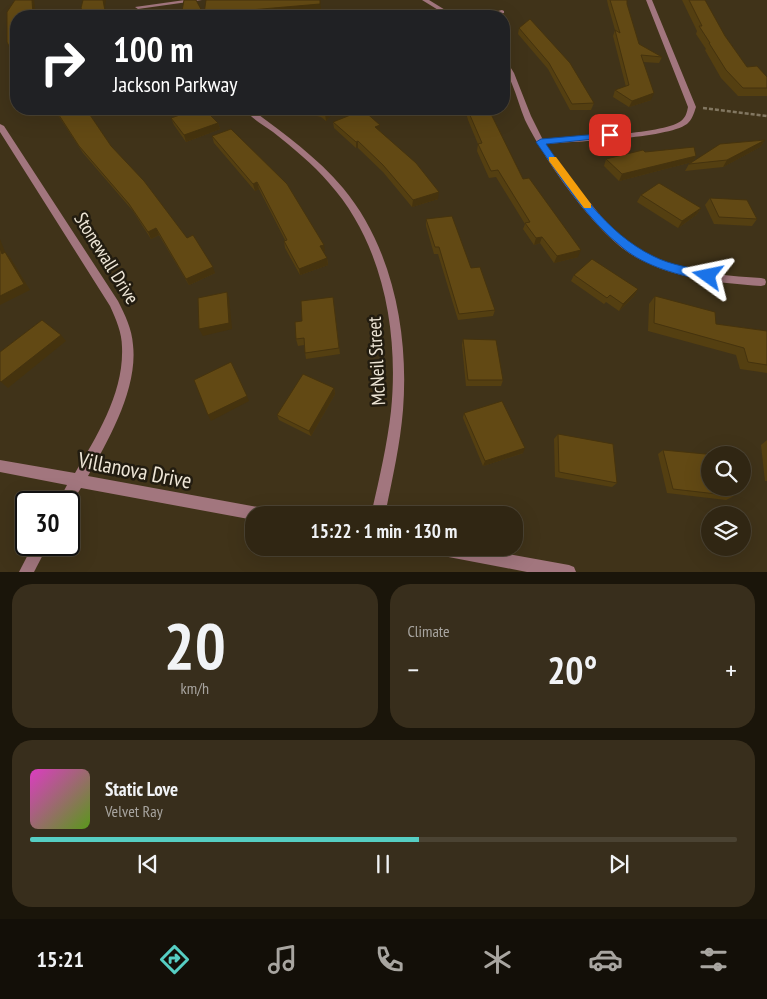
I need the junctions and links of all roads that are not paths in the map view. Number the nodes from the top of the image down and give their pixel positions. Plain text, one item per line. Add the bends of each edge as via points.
1 (137, 0) edge
2 (199, 0) edge
3 (425, 0) edge
4 (649, 0) edge
5 (138, 8) joint
6 (442, 10) edge
7 (510, 70) edge
8 (254, 115) edge
9 (0, 126) edge
10 (541, 142) junction
11 (761, 282) dead end
12 (0, 466) edge
13 (78, 481) junction
14 (72, 491) edge
15 (380, 506) edge
16 (245, 512) edge
17 (35, 556) edge
18 (482, 556) edge
19 (26, 572) edge
20 (570, 572) edge

1 - 5 street
2 - 5 street
3 - 6 street
4 - 10 street via 692,106 691,114 684,122 671,128
7 - 10 street via 526,114
8 - 15 street, McNeil Street via 327,174 362,221 382,266 396,325 398,394 393,442
9 - 13 street, Stonewall Drive via 114,304 123,324 128,348 124,384 113,415
10 - 11 street via 599,220 627,246 650,260 681,271
12 - 13 street, Villanova Drive
13 - 14 street, Stonewall Drive
13 - 16 street, Villanova Drive
17 - 19 street
18 - 20 street

